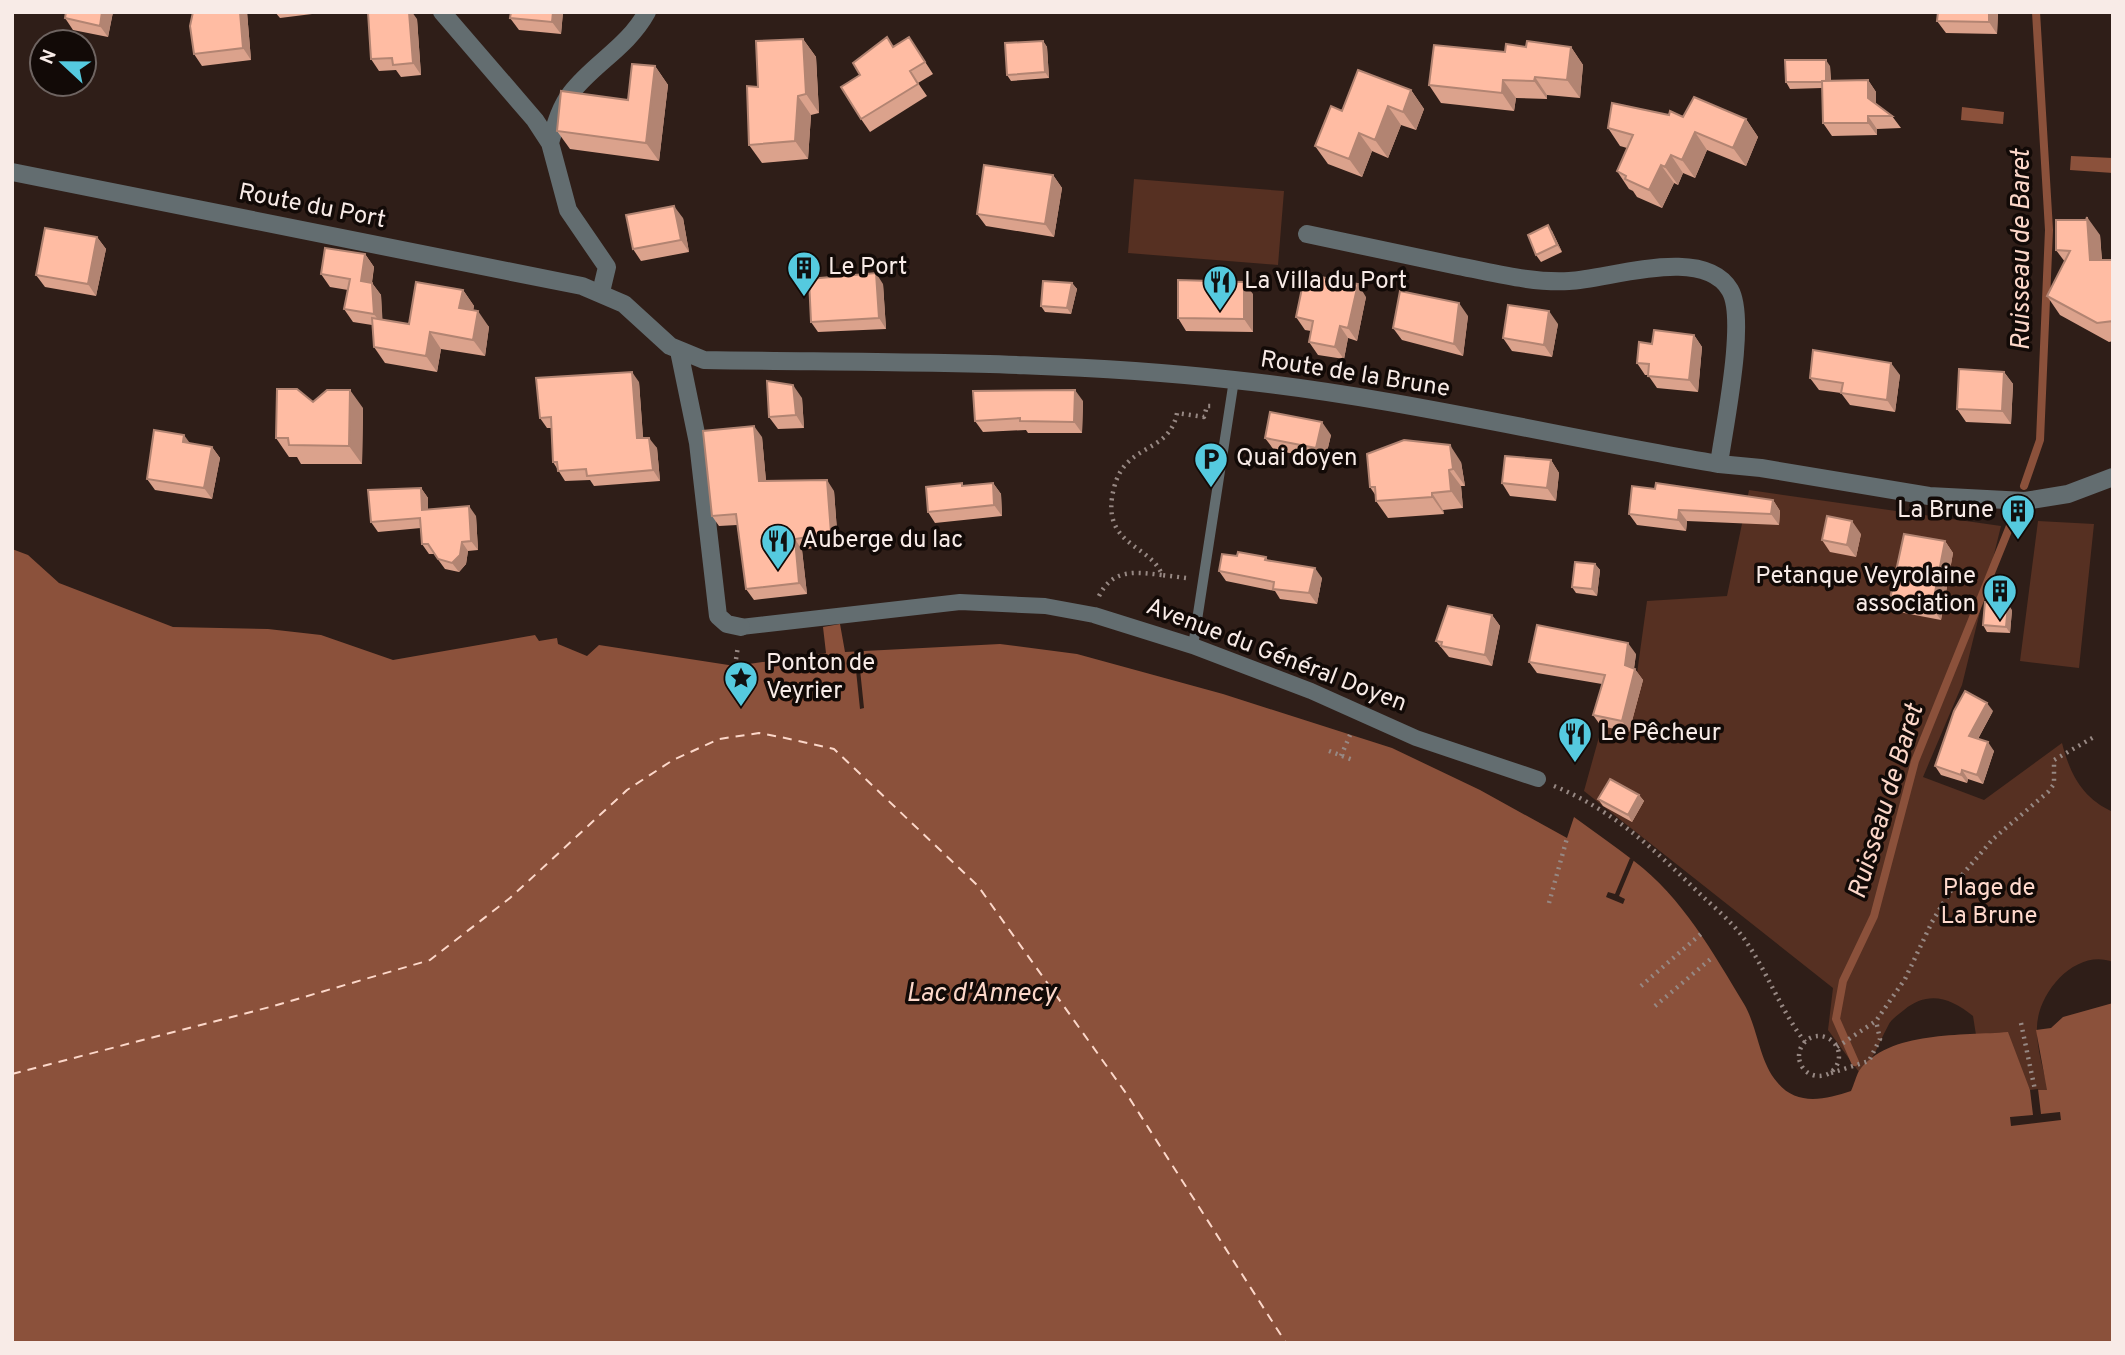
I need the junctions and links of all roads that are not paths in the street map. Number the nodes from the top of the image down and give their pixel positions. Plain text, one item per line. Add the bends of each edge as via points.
1 (442, 12) edge
2 (647, 12) edge
3 (550, 143) junction
4 (12, 172) edge
5 (1307, 234) dead end
6 (601, 292) junction
7 (679, 351) junction
8 (1234, 380) junction
9 (1719, 464) junction
10 (2113, 477) edge
11 (741, 627) joint
12 (1193, 646) junction
13 (1538, 779) road end

1 - 3 street
2 - 3 street via 607,61 570,94
3 - 6 street via 568,210 607,267
4 - 6 street, Route du Port
5 - 9 street via 1529,280 1599,279 1687,265 1716,276 1730,289 1737,332
6 - 7 street, Route de la Brune via 624,304
7 - 8 street, Route de la Brune via 704,360 1010,365
7 - 11 street, Avenue du Général Doyen via 698,443 718,616
8 - 9 street, Route de la Brune via 1384,402
8 - 12 lane
9 - 10 street, Route de la Brune via 1929,496 2025,501 2068,494
11 - 12 street, Avenue du Général Doyen via 960,602 1045,606 1094,615
12 - 13 street, Avenue du Général Doyen via 1416,738

